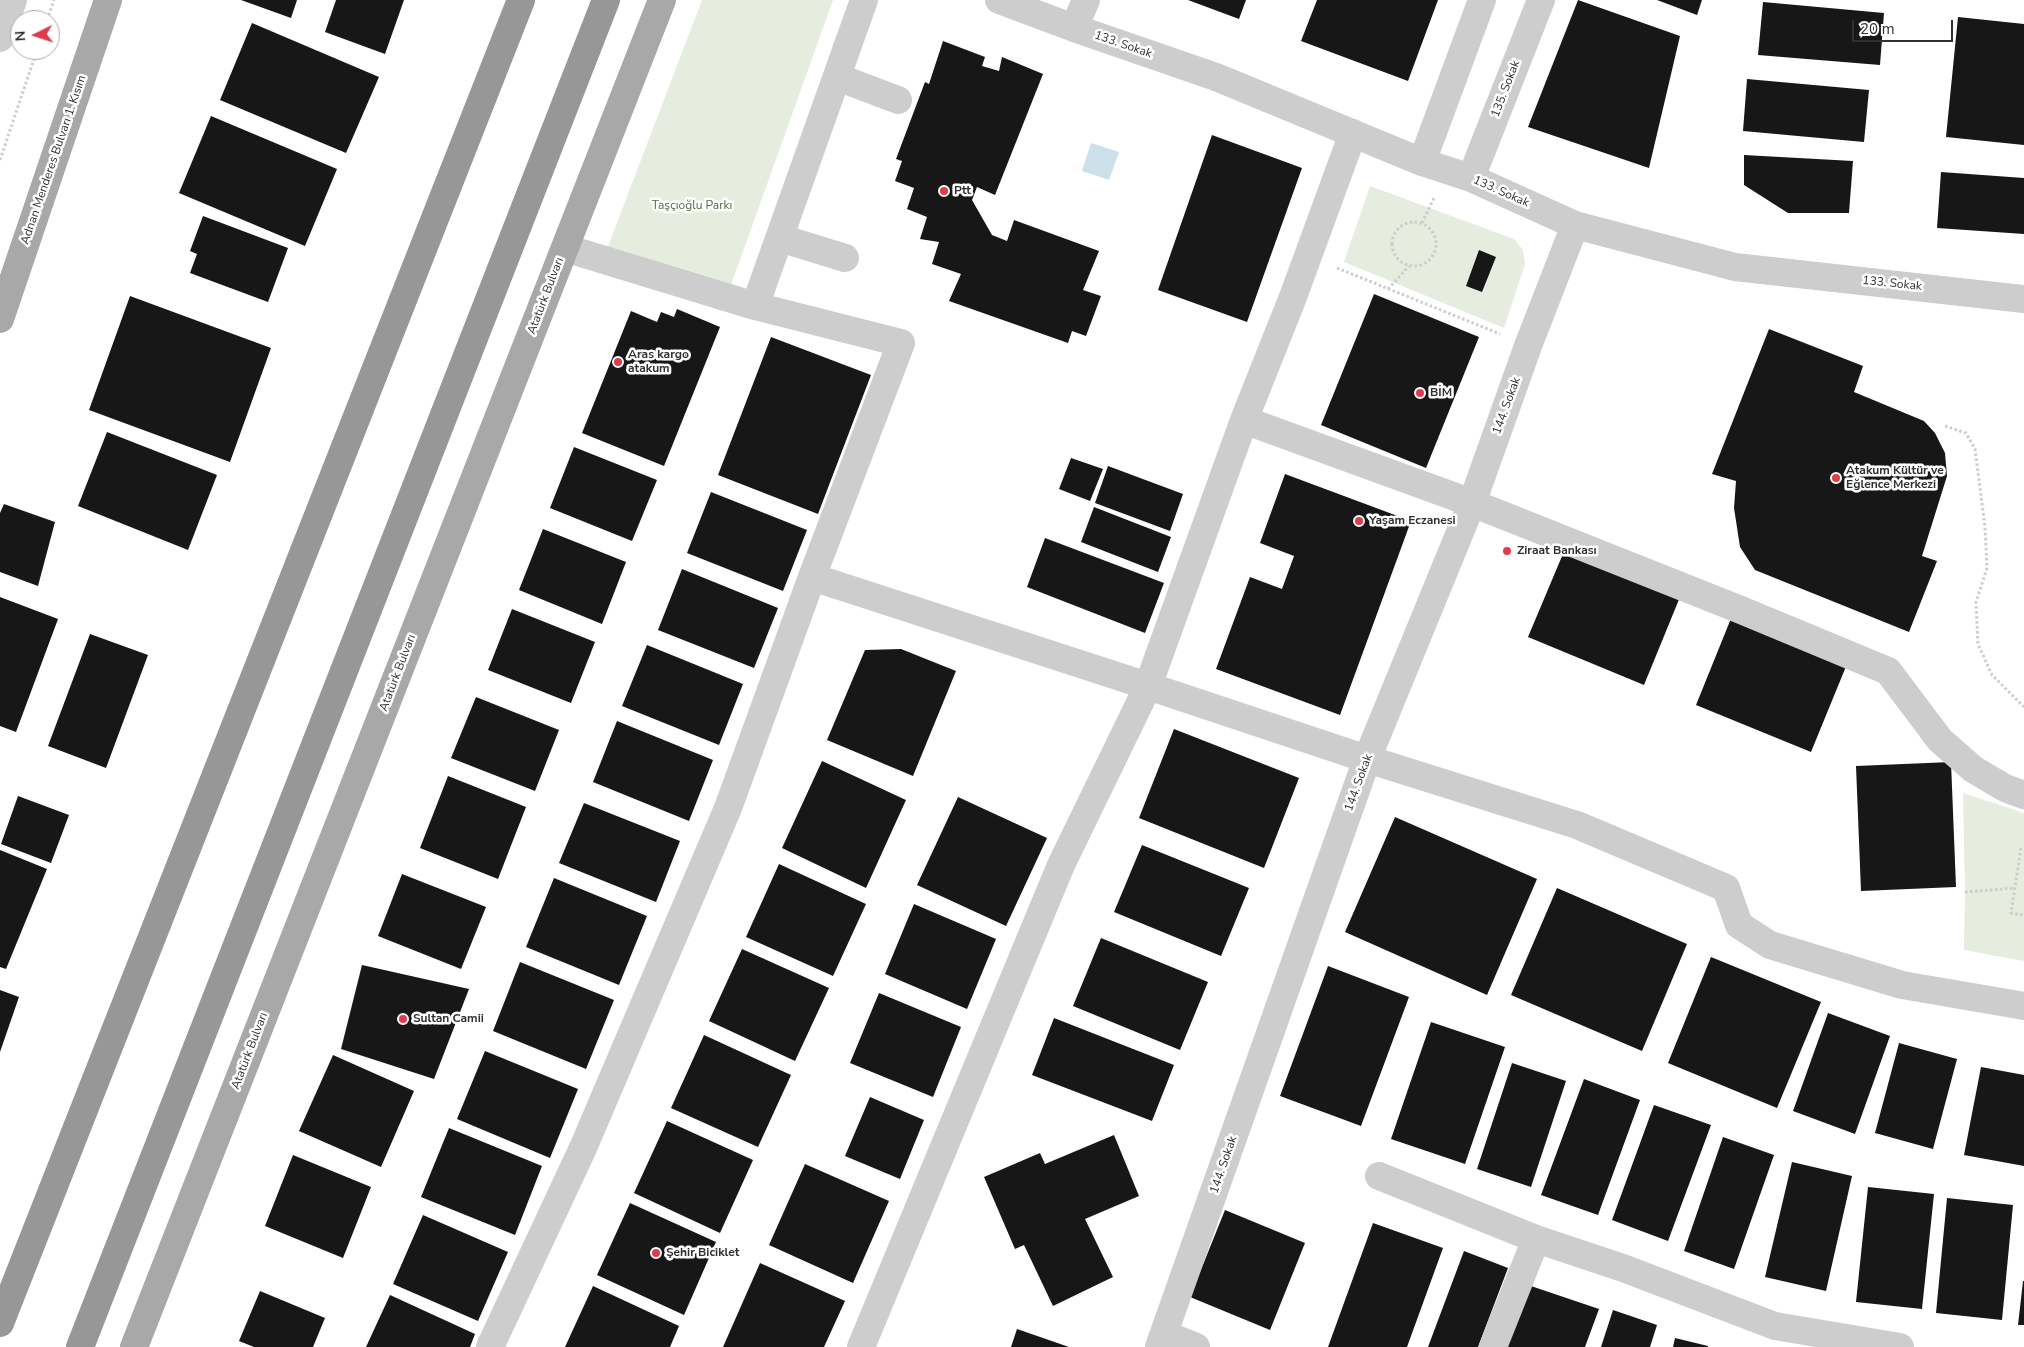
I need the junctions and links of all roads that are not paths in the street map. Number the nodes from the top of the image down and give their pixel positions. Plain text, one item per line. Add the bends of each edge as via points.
1 (13, 0) edge
2 (108, 0) edge
3 (521, 0) edge
4 (606, 0) edge
5 (662, 0) edge
6 (864, 0) edge
7 (999, 0) edge
8 (1086, 0) edge
9 (1482, 0) edge
10 (1541, 0) edge
11 (1074, 28) junction
12 (0, 38) edge
13 (837, 76) junction
14 (898, 100) dead end
15 (1352, 133) junction
16 (1422, 162) junction
17 (1472, 178) junction
18 (1575, 226) junction
19 (780, 238) junction
20 (565, 248) junction
21 (845, 258) dead end
22 (2024, 299) edge
23 (756, 306) junction
24 (0, 319) edge
25 (1244, 420) junction
26 (1472, 503) junction
27 (812, 577) junction
28 (1148, 686) junction
29 (1367, 759) junction
30 (2024, 795) edge
31 (2024, 1006) edge
32 (1378, 1176) dead end
33 (1536, 1239) junction
34 (0, 1323) edge
35 (1161, 1341) edge
36 (80, 1347) edge
37 (134, 1347) edge
38 (490, 1347) edge
39 (861, 1347) edge
40 (1196, 1347) edge
41 (1493, 1347) edge
42 (1900, 1347) edge

1 - 12 street
2 - 24 main road, Adnan Menderes Bulvarı 1. Kısım
3 - 34 highway
4 - 36 highway
5 - 20 main road, Atatürk Bulvarı
6 - 13 street
7 - 11 street, 133. Sokak
8 - 11 street
9 - 16 street
10 - 17 street, 135. Sokak
11 - 15 street, 133. Sokak via 1216,77
13 - 14 street
13 - 19 street
15 - 16 street, 133. Sokak
15 - 25 street
16 - 17 street, 133. Sokak
17 - 18 street, 133. Sokak
18 - 22 street, 133. Sokak via 1735,267
18 - 26 street, 144. Sokak
19 - 21 street
19 - 23 street
20 - 23 street
20 - 37 main road, Atatürk Bulvarı
23 - 27 street via 901,343
25 - 26 street
25 - 28 street
26 - 29 street, 144. Sokak
26 - 30 street via 1888,671 1940,740 1973,769
27 - 28 street
27 - 38 street via 728,808 583,1148
28 - 29 street
28 - 39 street via 1061,865
29 - 31 street via 1577,825 1726,888 1739,925 1770,945 1902,986
29 - 35 street, 144. Sokak
32 - 33 street
33 - 41 street
33 - 42 street via 1624,1268 1775,1326
35 - 40 street

